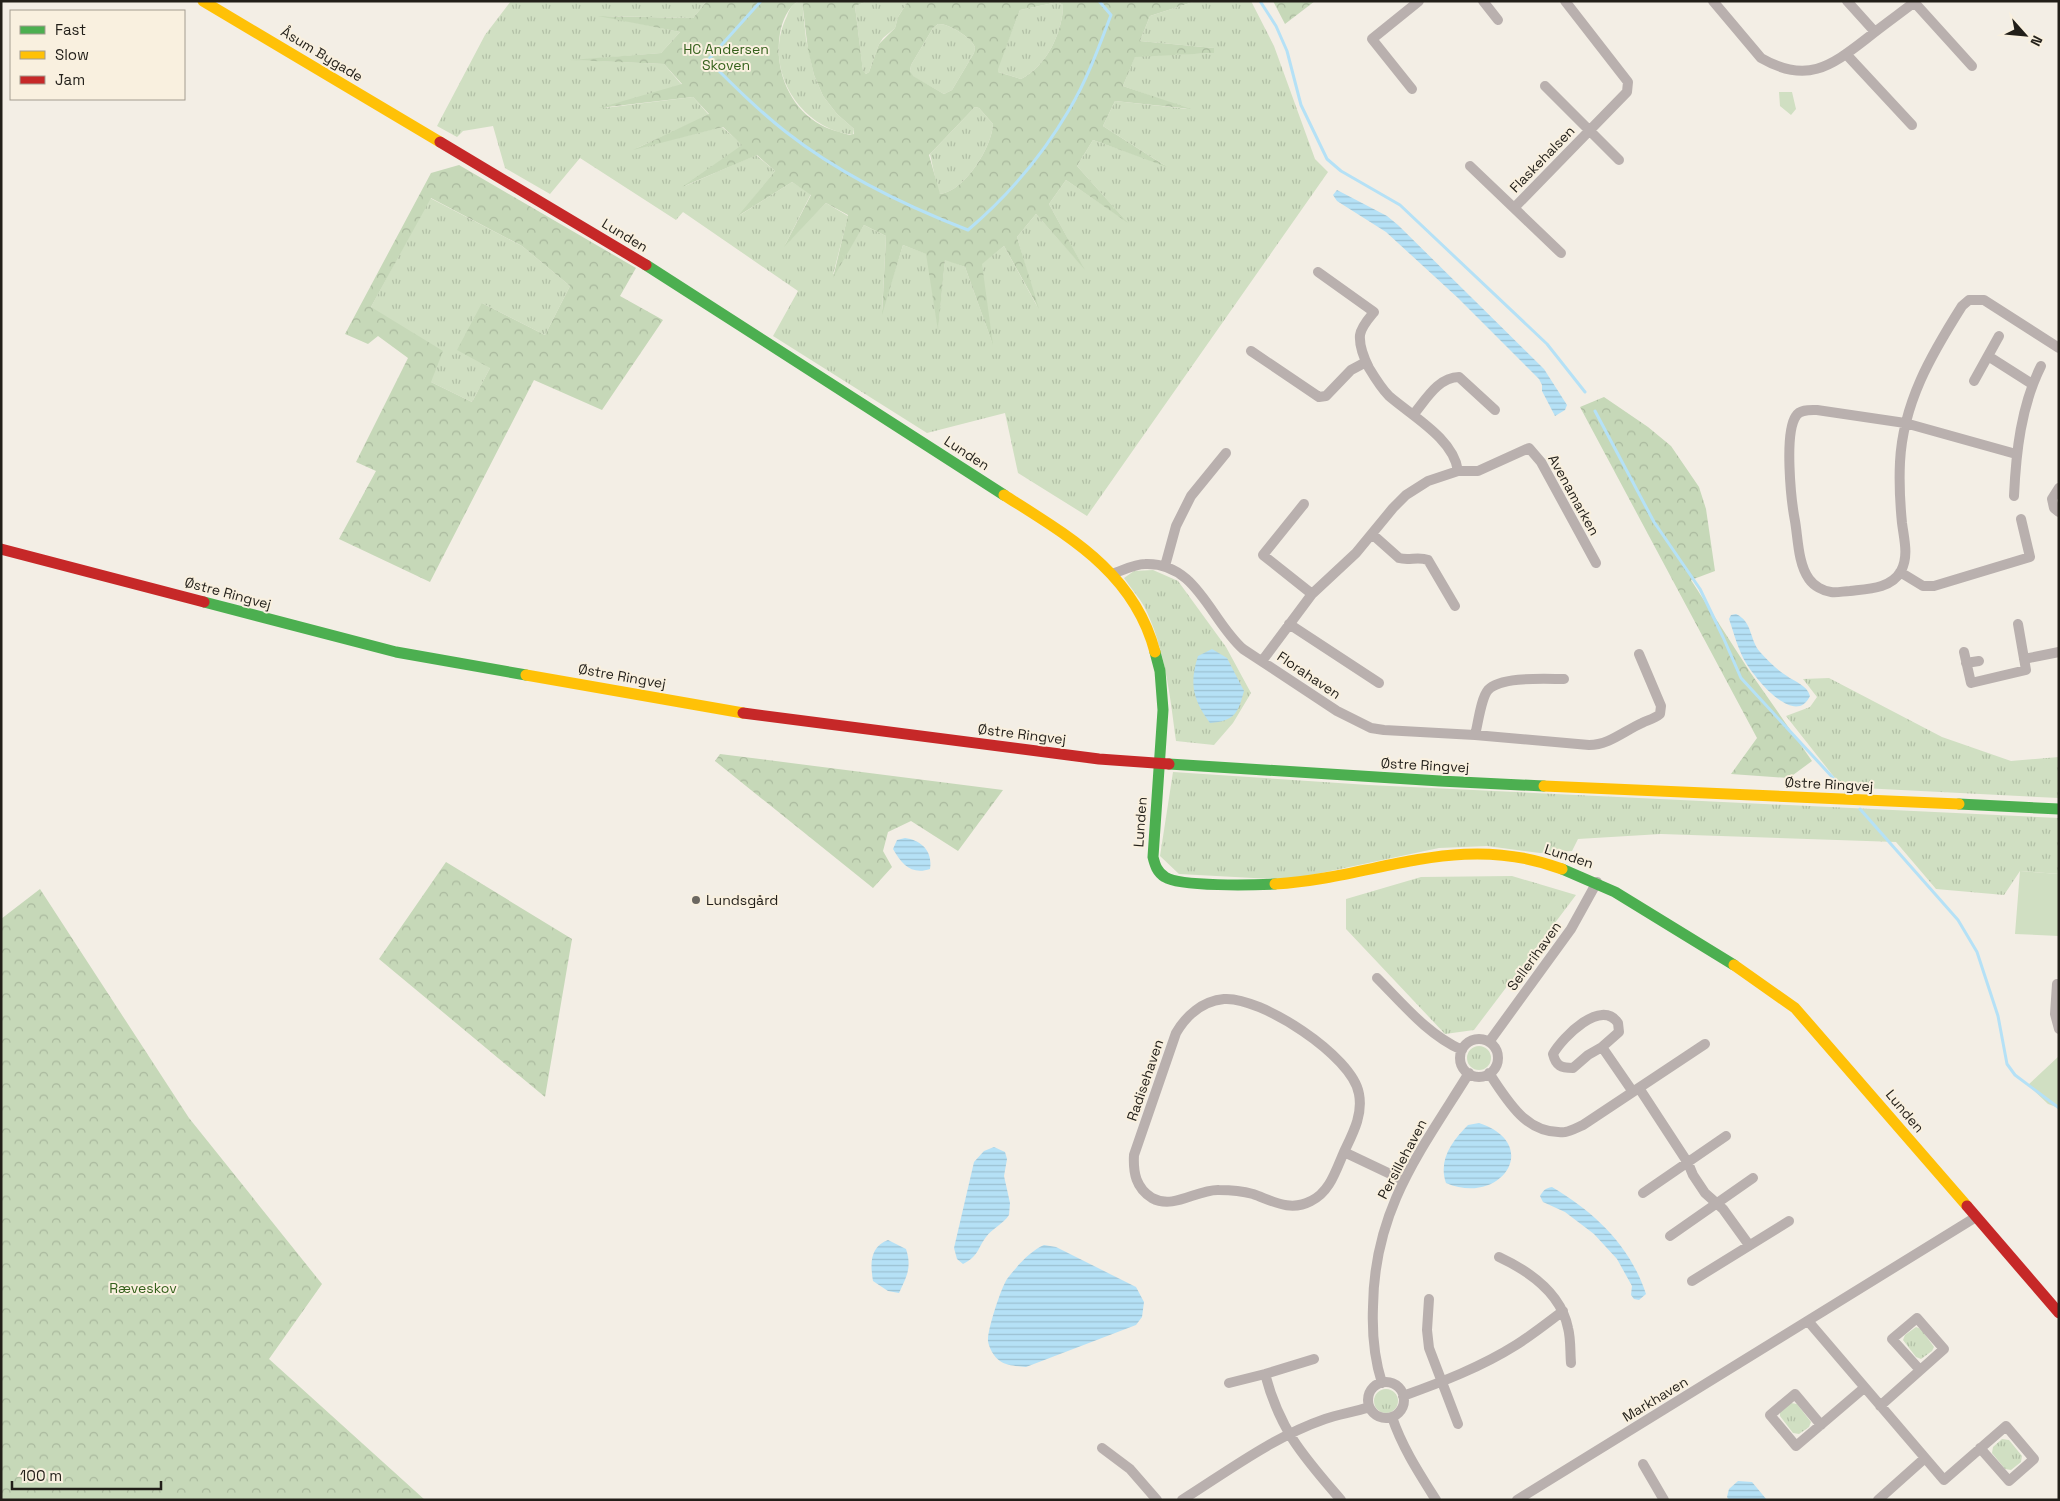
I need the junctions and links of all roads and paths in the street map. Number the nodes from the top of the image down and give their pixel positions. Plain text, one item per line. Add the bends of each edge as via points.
1 (203, 1) edge
2 (1419, 1) edge
3 (1483, 1) edge
4 (1713, 1) edge
5 (1847, 1) edge
6 (1566, 2) edge
7 (1915, 2) edge
8 (1498, 20) dead end
9 (1875, 32) junction
10 (1846, 54) junction
11 (1972, 66) dead end
12 (1545, 86) dead end
13 (1412, 89) dead end
14 (1912, 125) dead end
15 (1590, 130) junction
16 (426, 133) joint
17 (1619, 160) dead end
18 (1470, 166) dead end
19 (1514, 208) junction
20 (1561, 253) dead end
21 (1318, 272) dead end
22 (1999, 336) dead end
23 (2059, 348) edge
24 (1251, 351) dead end
25 (1988, 356) junction
26 (1366, 362) junction
27 (2041, 366) dead end
28 (1974, 381) dead end
29 (2032, 384) junction
30 (1495, 410) dead end
31 (1413, 415) junction
32 (1905, 423) junction
33 (1226, 453) dead end
34 (2016, 454) junction
35 (1458, 471) junction
36 (2059, 488) edge
37 (2014, 496) dead end
38 (1304, 504) dead end
39 (2059, 512) edge
40 (2021, 519) dead end
41 (1372, 534) junction
42 (1, 549) edge
43 (1596, 563) dead end
44 (1165, 566) junction
45 (1900, 572) junction
46 (1112, 574) junction
47 (1312, 594) junction
48 (1455, 606) dead end
49 (1289, 624) junction
50 (2018, 624) dead end
51 (1964, 652) dead end
52 (2059, 652) edge
53 (1639, 654) dead end
54 (2024, 659) junction
55 (1262, 661) junction
56 (1979, 661) dead end
57 (1966, 663) junction
58 (1564, 679) dead end
59 (1379, 683) dead end
60 (1475, 735) junction
61 (2059, 810) edge
62 (1597, 882) junction
63 (1377, 978) dead end
64 (2057, 984) dead end
65 (2059, 1029) edge
66 (1489, 1042) junction
67 (1705, 1044) dead end
68 (1602, 1047) junction
69 (1462, 1050) junction
70 (1469, 1073) junction
71 (1489, 1073) junction
72 (1636, 1090) junction
73 (1726, 1136) dead end
74 (1344, 1152) junction
75 (1688, 1163) junction
76 (1753, 1178) dead end
77 (1403, 1180) junction
78 (1643, 1193) dead end
79 (1715, 1203) junction
80 (1976, 1217) junction
81 (1789, 1221) dead end
82 (1670, 1236) dead end
83 (1749, 1245) junction
84 (1499, 1257) dead end
85 (1692, 1281) dead end
86 (1428, 1299) dead end
87 (1563, 1312) junction
88 (2059, 1313) edge
89 (1808, 1321) junction
90 (1314, 1359) dead end
91 (1571, 1363) dead end
92 (1920, 1370) junction
93 (1266, 1374) junction
94 (1442, 1382) junction
95 (1229, 1383) dead end
96 (1382, 1383) junction
97 (1864, 1388) junction
98 (1403, 1396) junction
99 (1880, 1406) junction
100 (1369, 1407) junction
101 (1392, 1417) junction
102 (1458, 1424) dead end
103 (1821, 1425) junction
104 (1289, 1435) junction
105 (1102, 1448) dead end
106 (1980, 1448) junction
107 (1925, 1458) junction
108 (1643, 1464) dead end
109 (1882, 1498) edge
110 (1157, 1500) edge
111 (1182, 1500) edge
112 (1341, 1500) edge
113 (1436, 1500) edge
114 (1517, 1500) edge
115 (1664, 1500) edge

1 - 16 street, Åsum Bygade
2 - 13 street via 1372,39
3 - 8 street
4 - 10 street via 1757,55 1772,64 1789,70 1807,71 1827,66
5 - 9 street
6 - 15 street, Flaskehalsen via 1628,82 1627,92
7 - 9 street
7 - 11 street
9 - 10 street
10 - 14 street
12 - 15 street, Flaskehalsen
15 - 17 street, Flaskehalsen
15 - 19 street, Flaskehalsen
16 - 46 street, Lunden via 651,268 898,426 1076,542
18 - 19 street, Flaskehalsen
19 - 20 street, Flaskehalsen
21 - 26 street via 1374,312 1360,334
22 - 25 street
23 - 32 street via 1984,300 1969,300 1927,363
24 - 26 street via 1319,397 1326,396 1351,370
25 - 28 street
25 - 29 street
26 - 31 street via 1378,384
27 - 29 street
29 - 34 street
30 - 31 street via 1459,377 1450,377
31 - 35 street via 1448,446
32 - 34 street
32 - 45 street via 1900,483 1906,556
32 - 45 street via 1804,410 1796,415 1792,427 1789,461 1790,494 1803,563 1809,579 1819,589 1832,593 1876,588 1889,583
33 - 44 street via 1191,496 1176,526
34 - 37 street
35 - 41 street, Avenamarken via 1428,480 1406,495
35 - 43 street, Avenamarken via 1478,471 1529,448 1541,462
36 - 39 street via 2052,498 2054,508
38 - 47 street via 1263,555
40 - 45 street via 2030,556 1934,586 1924,586
41 - 47 street, Avenamarken
41 - 48 street via 1399,558 1422,557 1428,560
42 - 61 street, Østre Ringvej via 396,652 757,715 1099,760 1440,781
44 - 46 street, Florahaven via 1144,563
44 - 55 street, Florahaven via 1182,574 1197,589 1230,637
46 - 62 street, Lunden via 1134,606 1151,641 1163,693 1152,857 1154,868 1161,876 1170,880 1229,884 1291,883 1428,856 1476,853 1547,864
47 - 49 street, Avenamarken
49 - 55 street, Avenamarken
49 - 59 street
50 - 54 street
51 - 57 street
52 - 54 street
53 - 60 street, Florahaven via 1661,706 1655,719 1596,745
54 - 57 street via 2026,670 1971,684
55 - 60 street, Florahaven via 1337,711 1371,728
56 - 57 street
58 - 60 street via 1496,684 1487,691
62 - 66 street, Sellerihaven via 1571,929
62 - 80 street, Lunden via 1661,918 1795,1008
63 - 69 street via 1432,1033
64 - 65 street
66 - 69 street via 1474,1040
66 - 71 street via 1497,1055 1496,1065
67 - 72 street
68 - 68 street via 1619,1032 1615,1019 1604,1014 1592,1017 1576,1028 1553,1054 1562,1068 1573,1068
68 - 72 street
69 - 70 street via 1462,1066
70 - 71 street via 1479,1076
70 - 77 street, Persillehaven
71 - 72 street via 1517,1114 1552,1131 1566,1132 1583,1125
72 - 75 street
73 - 75 street
74 - 74 street, Radisehaven via 1360,1117 1359,1093 1351,1073 1323,1045 1295,1027 1252,1004 1223,999 1200,1006 1176,1033 1134,1155 1134,1174 1141,1188 1168,1202 1216,1190 1238,1191 1295,1206 1319,1197 1328,1187
74 - 77 street
75 - 78 street
75 - 79 street via 1705,1193
76 - 79 street
77 - 96 street, Persillehaven via 1392,1203 1380,1245 1373,1287 1372,1329
79 - 82 street
79 - 83 street via 1724,1209
80 - 88 street, Lunden
80 - 89 street, Markhaven
81 - 83 street
83 - 85 street
84 - 87 street via 1528,1273 1546,1288
86 - 94 street via 1426,1330 1429,1348
87 - 91 street
87 - 94 street via 1516,1345
89 - 97 street
89 - 114 street, Markhaven
90 - 93 street
92 - 92 street via 1944,1349 1916,1318 1892,1339
92 - 99 street
93 - 95 street
93 - 104 street via 1272,1402
94 - 98 street
94 - 102 street
96 - 98 street via 1395,1385
96 - 100 street via 1369,1394
97 - 99 street
97 - 103 street
98 - 101 street via 1402,1409
99 - 107 street
100 - 101 street via 1380,1417
100 - 104 street via 1325,1419
101 - 113 street via 1413,1464
103 - 103 street via 1796,1446 1770,1415 1795,1394
104 - 111 street
104 - 112 street
105 - 110 street via 1130,1469
106 - 106 street via 2006,1426 2034,1459 2009,1481
106 - 107 street via 1944,1480
107 - 109 street
108 - 115 street

